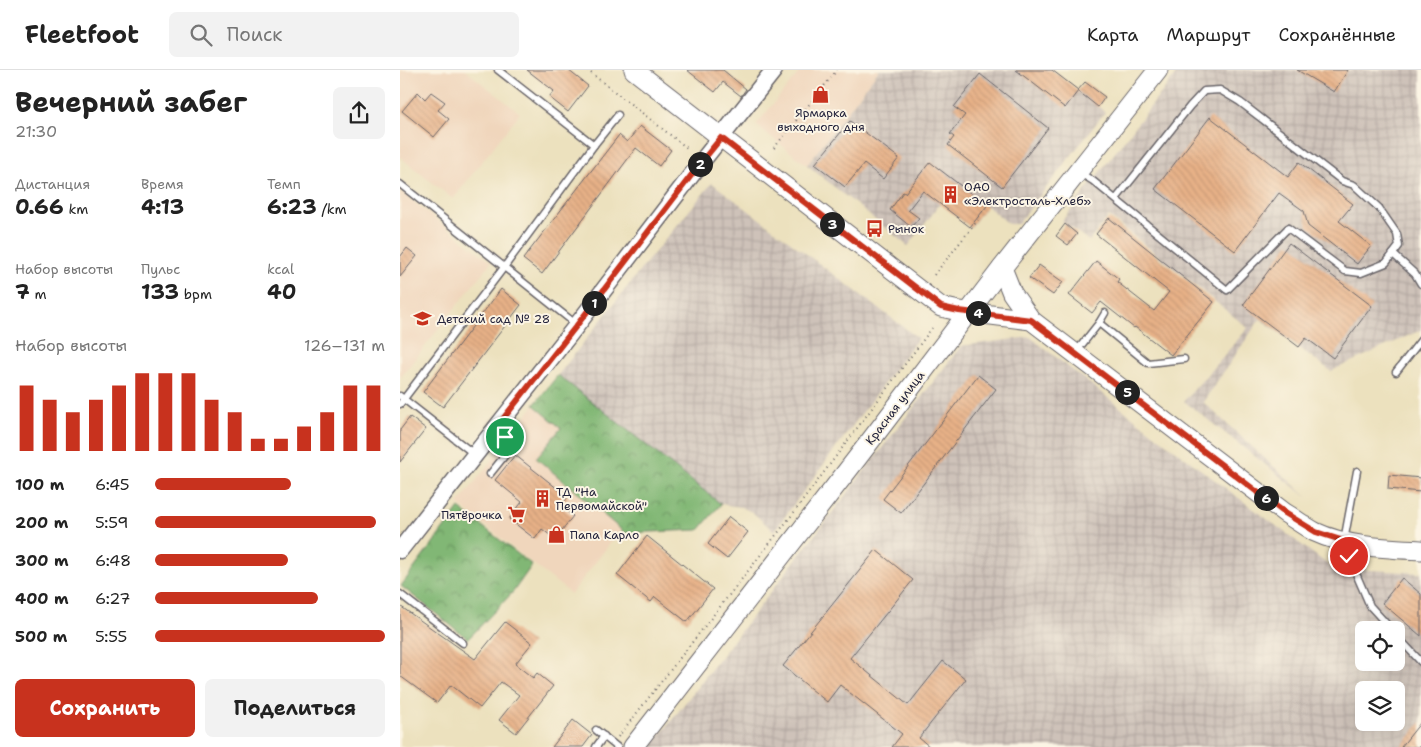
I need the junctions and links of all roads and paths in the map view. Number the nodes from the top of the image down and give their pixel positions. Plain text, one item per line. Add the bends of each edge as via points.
1 (498, 70) edge
2 (587, 70) edge
3 (634, 70) edge
4 (774, 70) edge
5 (837, 70) edge
6 (1158, 70) edge
7 (618, 115) dead end
8 (721, 138) junction
9 (594, 146) junction
10 (687, 148) dead end
11 (774, 148) dead end
12 (1079, 172) junction
13 (400, 184) edge
14 (1116, 199) junction
15 (978, 220) dead end
16 (1393, 254) junction
17 (505, 266) junction
18 (1002, 268) junction
19 (934, 275) dead end
20 (1421, 284) edge
21 (968, 312) junction
22 (1105, 313) dead end
23 (1031, 320) junction
24 (1099, 323) junction
25 (577, 325) junction
26 (932, 328) dead end
27 (1421, 340) edge
28 (1075, 353) junction
29 (1184, 359) dead end
30 (1396, 372) dead end
31 (401, 399) edge
32 (495, 429) junction
33 (474, 454) junction
34 (1357, 470) dead end
35 (490, 474) dead end
36 (1344, 541) junction
37 (400, 550) edge
38 (1421, 550) edge
39 (400, 594) edge
40 (1384, 621) edge
41 (463, 643) dead end
42 (1405, 645) edge
43 (1421, 662) edge
44 (596, 730) dead end
45 (604, 736) junction
46 (615, 745) edge
47 (596, 747) edge
48 (633, 747) edge

1 - 9 lane
2 - 10 path
3 - 8 main road
4 - 8 street
5 - 11 path
6 - 12 main road, Красная улица
7 - 9 lane
8 - 21 main road via 941,307
8 - 25 street
9 - 17 lane
12 - 14 lane
12 - 18 main road, Красная улица
13 - 17 lane
14 - 16 lane via 1227,290 1288,228 1345,271 1362,273 1386,263
14 - 16 lane via 1204,91 1220,90 1342,181 1354,185 1379,208 1398,234 1399,246
15 - 19 path
16 - 20 lane
17 - 25 lane
17 - 31 lane
18 - 21 main road, Красная улица
18 - 23 main road via 1012,293
21 - 23 main road
21 - 48 main road, Красная улица
22 - 24 lane
23 - 28 main road
24 - 28 lane
24 - 29 lane via 1148,362
25 - 32 street
26 - 46 path
27 - 30 lane
28 - 36 main road via 1285,513 1316,532
31 - 33 lane
32 - 33 street
32 - 35 lane via 514,444
33 - 37 street
34 - 36 lane
36 - 38 main road via 1377,548
36 - 40 lane via 1370,606
39 - 41 lane
42 - 43 lane
44 - 45 lane
45 - 46 lane
45 - 47 lane

